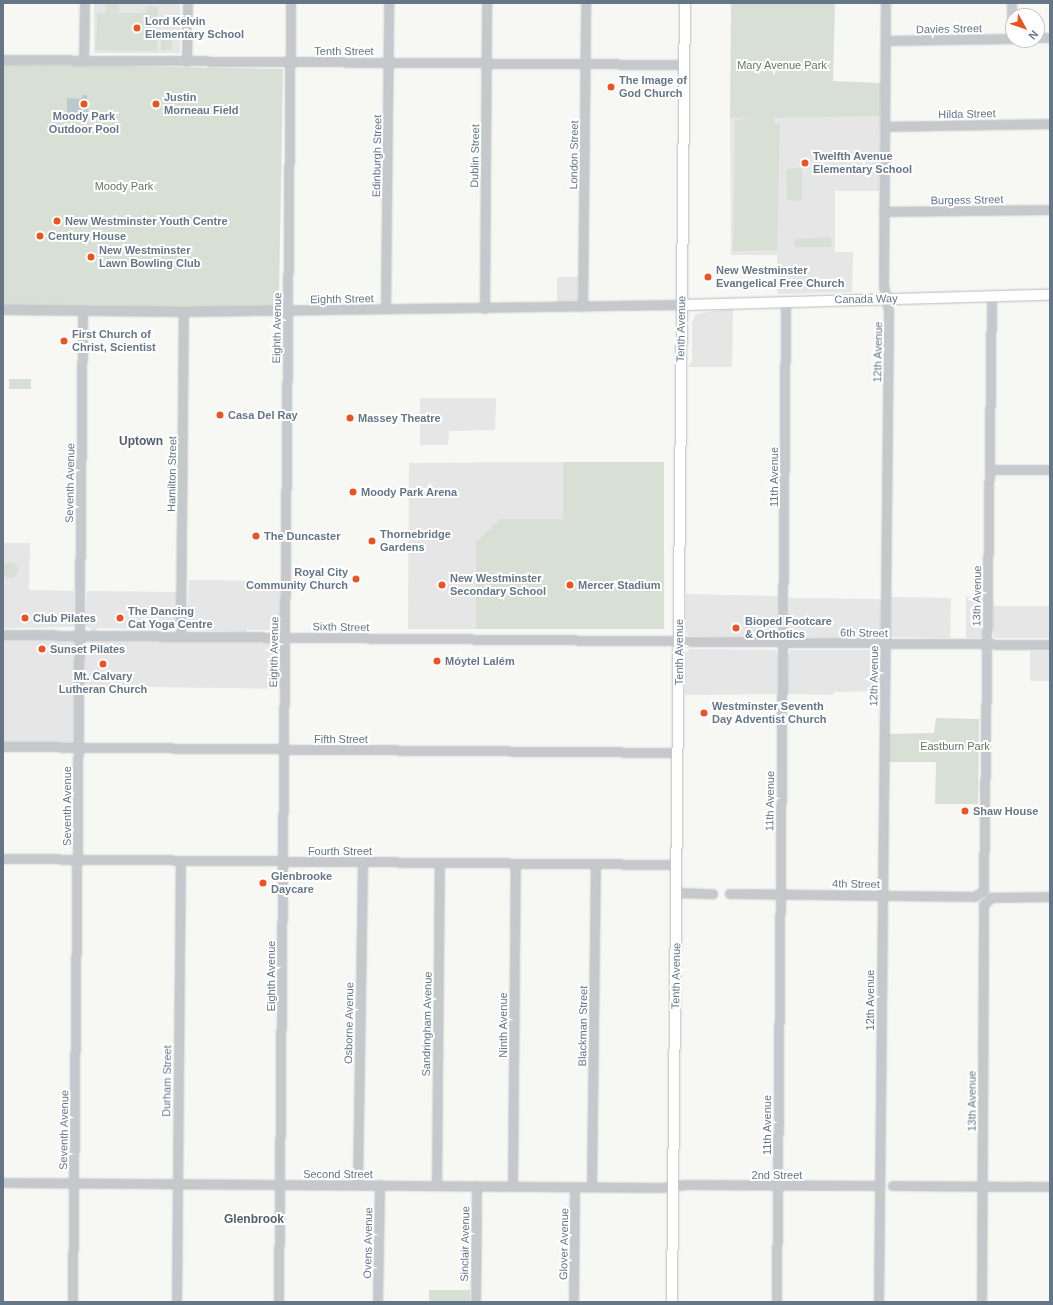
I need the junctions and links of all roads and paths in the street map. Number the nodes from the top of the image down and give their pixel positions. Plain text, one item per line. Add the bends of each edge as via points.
1 (85, 3) edge
2 (188, 3) edge
3 (291, 3) edge
4 (389, 3) edge
5 (487, 3) edge
6 (586, 3) edge
7 (685, 3) edge
8 (886, 3) edge
9 (1005, 39) edge
10 (886, 42) junction
11 (3, 60) edge
12 (84, 61) junction
13 (187, 62) junction
14 (291, 62) junction
15 (388, 63) junction
16 (486, 64) junction
17 (586, 64) junction
18 (685, 65) junction
19 (1050, 124) edge
20 (885, 127) junction
21 (1050, 210) edge
22 (884, 212) junction
23 (1050, 295) edge
24 (992, 297) junction
25 (886, 299) junction
26 (786, 301) junction
27 (682, 305) junction
28 (583, 307) junction
29 (386, 309) junction
30 (485, 309) junction
31 (3, 310) edge
32 (83, 311) junction
33 (288, 311) junction
34 (184, 312) junction
35 (990, 470) junction
36 (1050, 470) edge
37 (3, 635) edge
38 (80, 636) junction
39 (181, 637) junction
40 (286, 638) junction
41 (678, 641) junction
42 (783, 643) junction
43 (886, 644) junction
44 (987, 644) junction
45 (1050, 645) edge
46 (3, 747) edge
47 (79, 747) junction
48 (285, 749) junction
49 (678, 752) junction
50 (3, 859) edge
51 (78, 860) junction
52 (181, 861) junction
53 (282, 862) junction
54 (362, 862) junction
55 (440, 863) junction
56 (516, 864) junction
57 (596, 864) junction
58 (677, 866) junction
59 (677, 893) junction
60 (713, 894) dead end
61 (730, 894) dead end
62 (780, 894) junction
63 (882, 896) junction
64 (984, 897) junction
65 (1050, 897) edge
66 (3, 1183) edge
67 (177, 1183) junction
68 (74, 1184) junction
69 (280, 1184) junction
70 (358, 1185) junction
71 (380, 1185) junction
72 (437, 1186) junction
73 (477, 1186) junction
74 (513, 1186) junction
75 (778, 1186) junction
76 (880, 1186) junction
77 (893, 1186) dead end
78 (575, 1187) junction
79 (592, 1187) junction
80 (674, 1187) junction
81 (983, 1187) junction
82 (1050, 1187) edge
83 (73, 1302) edge
84 (177, 1302) edge
85 (279, 1302) edge
86 (378, 1302) edge
87 (476, 1302) edge
88 (574, 1302) edge
89 (672, 1302) edge
90 (776, 1302) edge
91 (879, 1302) edge
92 (982, 1302) edge

1 - 12 street
2 - 13 street
3 - 14 street, Eighth Avenue
4 - 15 street, Edinburgh Street
5 - 16 street, Dublin Street
6 - 17 street, London Street
7 - 18 main road, Tenth Avenue
8 - 10 street, 12th Avenue
9 - 10 street, Davies Street
10 - 20 street, 12th Avenue
11 - 12 street, Tenth Street
12 - 13 street, Tenth Street
13 - 14 street, Tenth Street
14 - 15 street, Tenth Street
14 - 33 street, Eighth Avenue
15 - 16 street, Tenth Street
15 - 29 street, Edinburgh Street
16 - 17 street, Tenth Street
16 - 30 street, Dublin Street
17 - 18 street, Tenth Street
17 - 28 street, London Street
18 - 27 main road, Tenth Avenue
19 - 20 street, Hilda Street
20 - 22 street, 12th Avenue
21 - 22 street, Burgess Street
22 - 25 street, 12th Avenue
23 - 24 main road, Canada Way
24 - 25 main road, Canada Way
24 - 35 street, 13th Avenue
25 - 26 main road, Canada Way
25 - 43 street, 12th Avenue via 889,310
26 - 27 main road, Canada Way
26 - 42 street, 11th Avenue
27 - 28 street, Eighth Street
27 - 41 main road, Tenth Avenue
28 - 30 street, Eighth Street
29 - 30 street, Eighth Street
29 - 33 street, Eighth Street
31 - 32 street, Eighth Street
32 - 34 street, Eighth Street
32 - 38 street, Seventh Avenue
33 - 34 street, Eighth Street
33 - 40 street, Eighth Avenue
34 - 39 street, Hamilton Street
35 - 36 street
35 - 44 street, 13th Avenue
37 - 38 street, Sixth Street
38 - 39 street, Sixth Street
38 - 47 street, Seventh Avenue
39 - 40 street, Sixth Street
40 - 41 street, Sixth Street
40 - 48 street, Eighth Avenue
41 - 42 street, 6th Street
41 - 49 main road, Tenth Avenue
42 - 43 street, 6th Street
42 - 62 street, 11th Avenue
43 - 44 street, 6th Street
43 - 63 street, 12th Avenue
44 - 45 street, 6th Street
44 - 64 street, 13th Avenue
46 - 47 street, Fifth Street
47 - 48 street, Fifth Street
47 - 51 street, Seventh Avenue
48 - 49 street, Fifth Street
48 - 53 street, Eighth Avenue
49 - 58 main road, Tenth Avenue
50 - 51 street, Fourth Street
51 - 52 street, Fourth Street
51 - 68 street, Seventh Avenue
52 - 53 street, Fourth Street
52 - 67 street, Durham Street
53 - 54 street, Fourth Street
53 - 69 street, Eighth Avenue
54 - 55 street, Fourth Street
54 - 70 street, Osborne Avenue
55 - 56 street, Fourth Street
55 - 72 street, Sandringham Avenue
56 - 57 street, Fourth Street
56 - 74 street, Ninth Avenue
57 - 58 street, Fourth Street
57 - 79 street, Blackman Street
58 - 59 main road, Tenth Avenue
59 - 60 street
59 - 80 main road, Tenth Avenue
61 - 62 street, 4th Street
62 - 63 street, 4th Street
62 - 75 street, 11th Avenue
63 - 64 street, 4th Street
63 - 76 street, 12th Avenue
64 - 65 street, 4th Street
64 - 81 street, 13th Avenue
66 - 68 street, Second Street
67 - 68 street, Second Street
67 - 69 street, Second Street
67 - 84 street, Durham Street
68 - 83 street, Seventh Avenue
69 - 70 street, Second Street
69 - 85 street, Eighth Avenue
70 - 71 street, Second Street
71 - 72 street, Second Street
71 - 86 street, Ovens Avenue
72 - 73 street, Second Street
73 - 74 street, Second Street
73 - 87 street, Sinclair Avenue
74 - 78 street, Second Street
75 - 76 street, 2nd Street
75 - 80 street, 2nd Street
75 - 90 street, 11th Avenue
76 - 91 street, 12th Avenue
77 - 81 street
78 - 79 street, Second Street
78 - 88 street, Glover Avenue
79 - 80 street, Second Street
80 - 89 main road, Tenth Avenue
81 - 82 street
81 - 92 street, 13th Avenue

